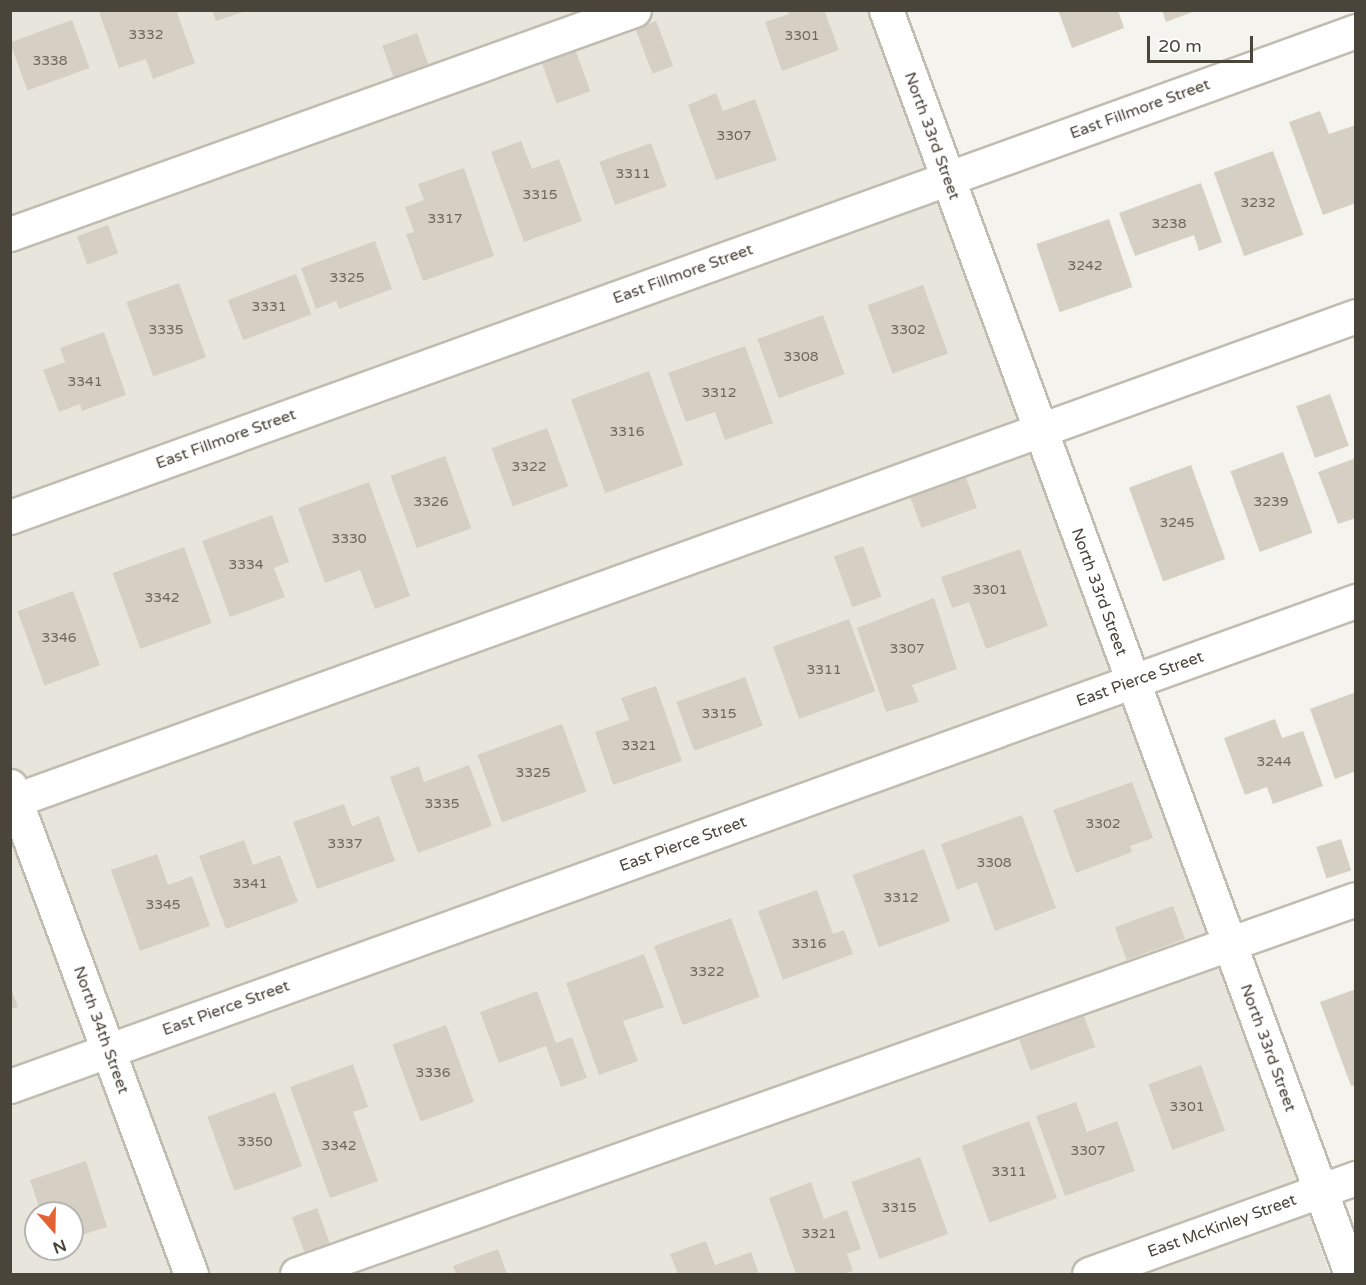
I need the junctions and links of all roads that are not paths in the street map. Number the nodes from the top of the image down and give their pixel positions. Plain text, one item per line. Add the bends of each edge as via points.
1 (634, 10) edge
2 (886, 10) edge
3 (1356, 31) edge
4 (948, 178) junction
5 (10, 234) edge
6 (1356, 316) edge
7 (1041, 431) junction
8 (10, 517) edge
9 (1356, 601) edge
10 (1131, 682) junction
11 (12, 796) edge
12 (1356, 899) edge
13 (1230, 946) junction
14 (108, 1050) junction
15 (10, 1086) edge
16 (1356, 1178) edge
17 (1321, 1191) junction
18 (191, 1275) edge
19 (297, 1275) edge
20 (1089, 1275) edge
21 (1351, 1275) edge

1 - 5 street
2 - 4 street, North 33rd Street
3 - 4 street, East Fillmore Street
4 - 7 street, North 33rd Street
4 - 8 street, East Fillmore Street
6 - 7 street
7 - 10 street, North 33rd Street
7 - 11 street
9 - 10 street, East Pierce Street
10 - 13 street, North 33rd Street
10 - 14 street, East Pierce Street
11 - 14 street, North 34th Street
12 - 13 street
13 - 17 street, North 33rd Street
13 - 19 street
14 - 15 street, East Pierce Street
14 - 18 street, North 34th Street
16 - 17 street, East McKinley Street
17 - 20 street, East McKinley Street
17 - 21 street, North 33rd Street

